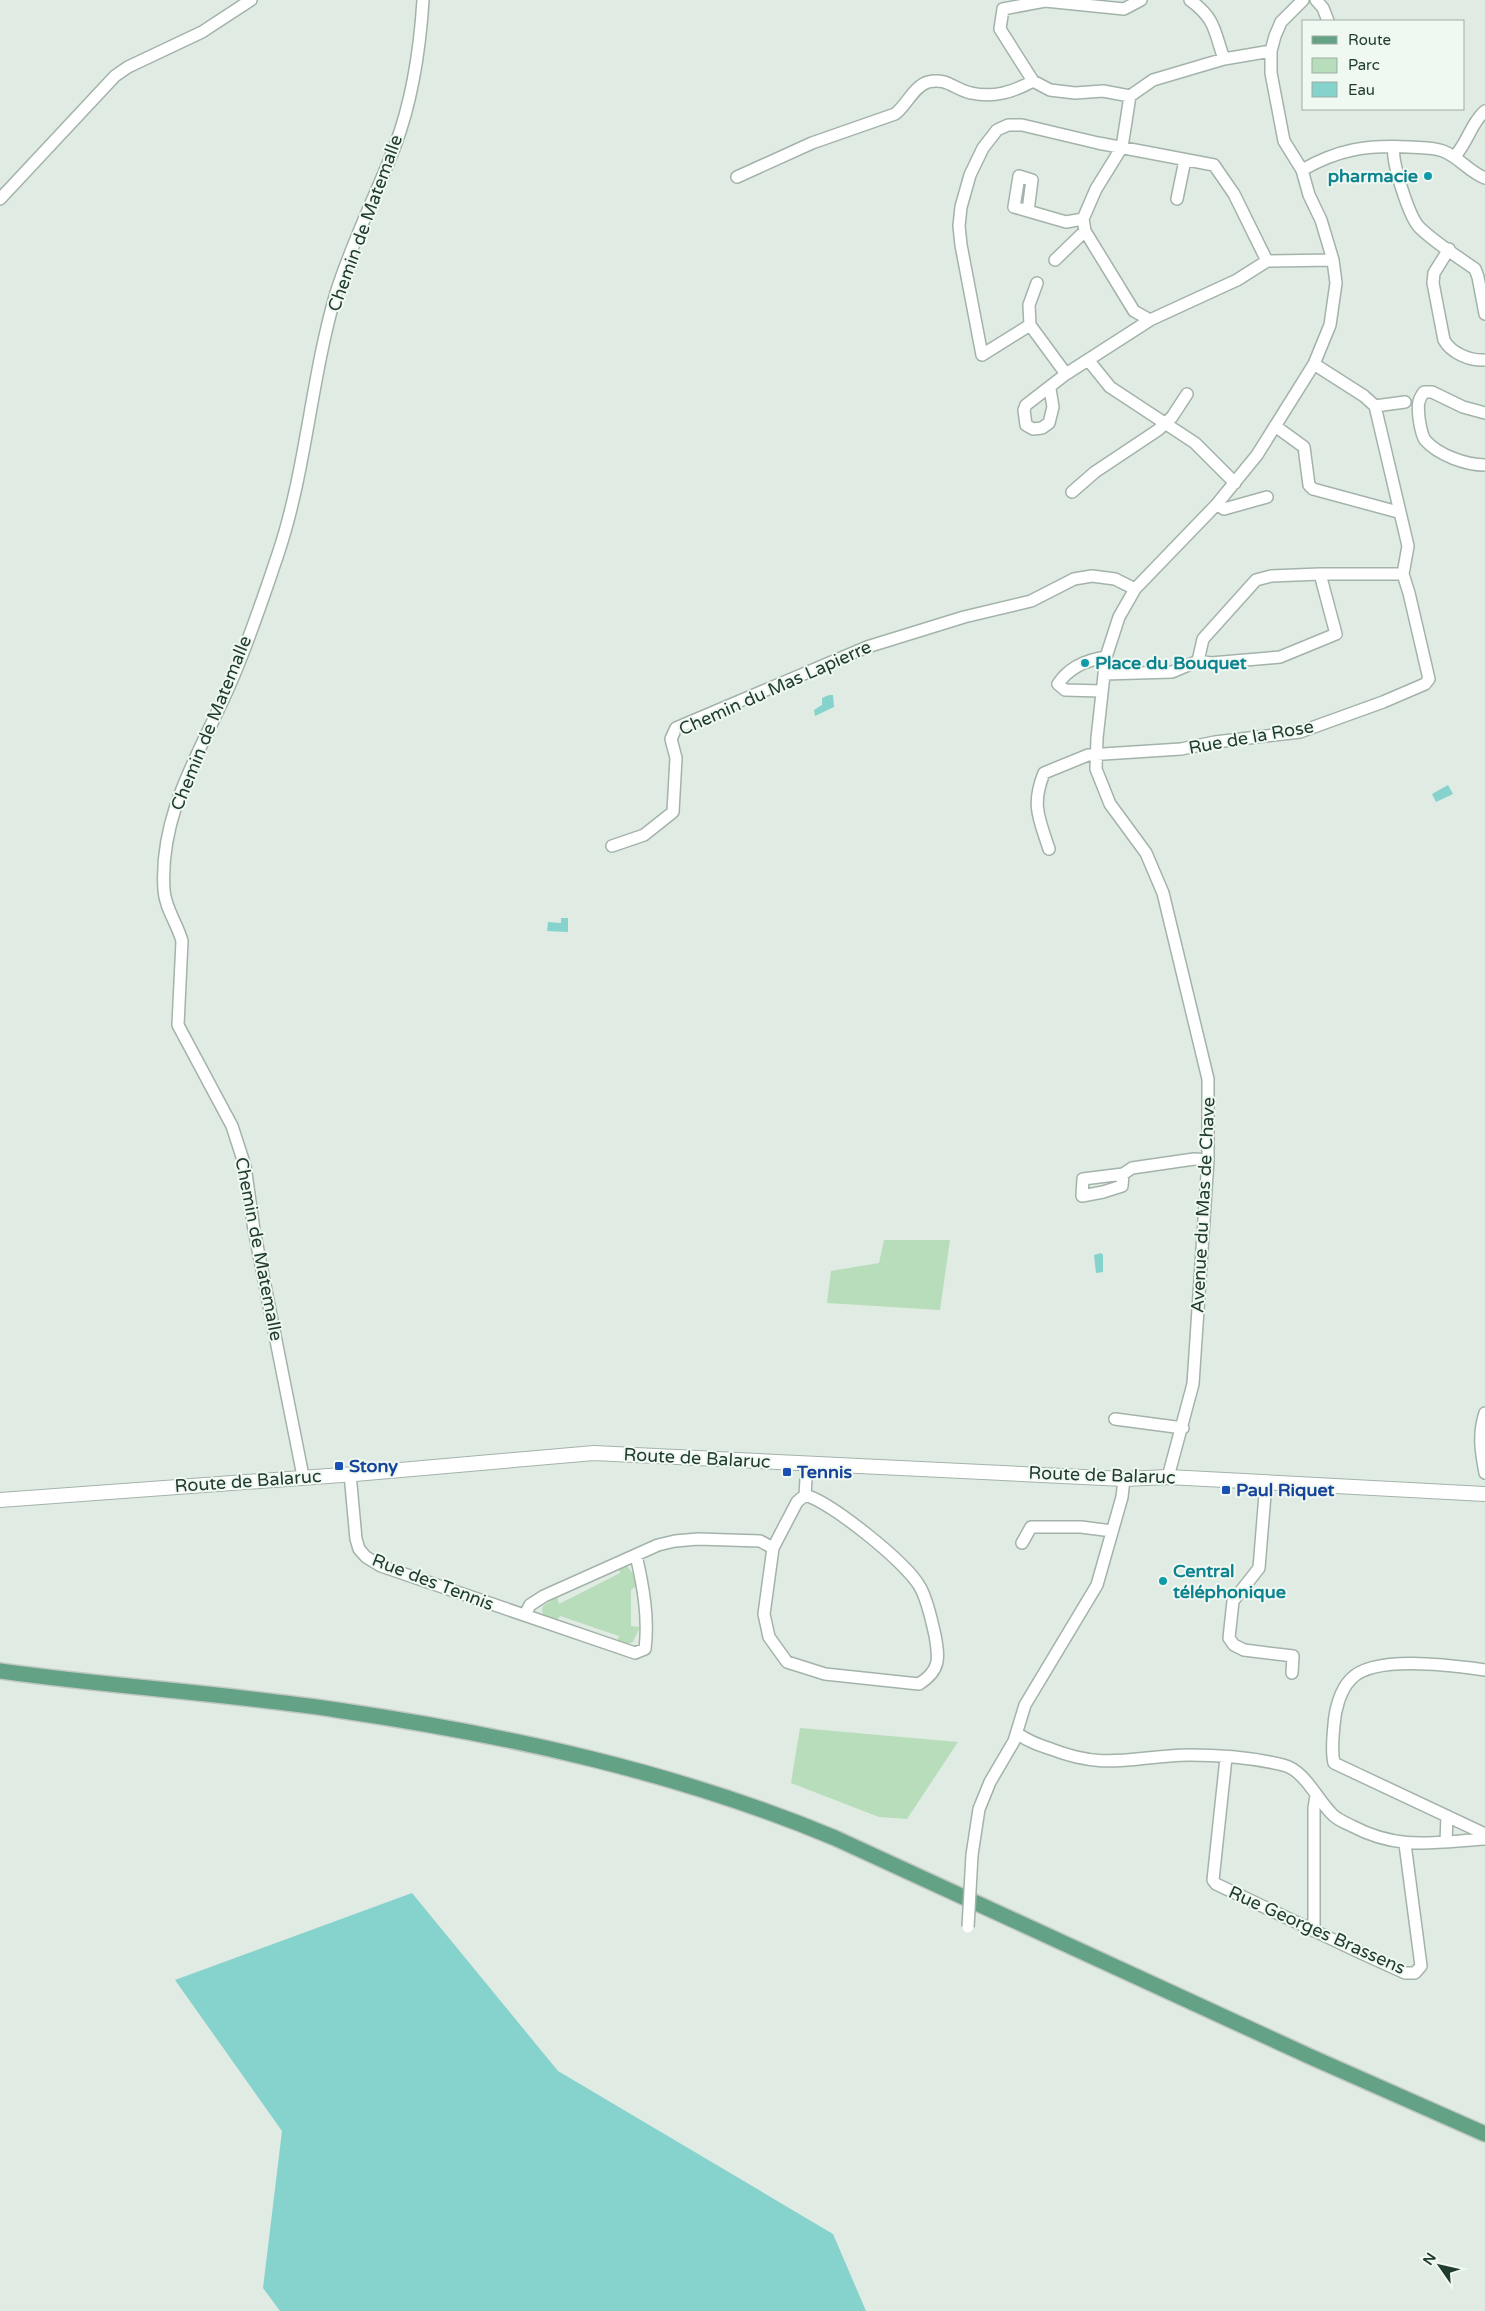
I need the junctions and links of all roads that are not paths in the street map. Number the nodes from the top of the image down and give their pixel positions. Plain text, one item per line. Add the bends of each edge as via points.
1 (251, 0) edge
2 (422, 0) edge
3 (1141, 0) edge
4 (1190, 0) edge
5 (1303, 0) edge
6 (1316, 0) edge
7 (1328, 20) edge
8 (1271, 51) junction
9 (1224, 59) junction
10 (1034, 81) junction
11 (1130, 96) junction
12 (1485, 111) edge
13 (1394, 146) junction
14 (1122, 147) junction
15 (1455, 156) junction
16 (1184, 160) junction
17 (1469, 169) junction
18 (1302, 170) junction
19 (1485, 172) edge
20 (737, 177) dead end
21 (1485, 178) edge
22 (0, 199) edge
23 (1177, 199) dead end
24 (1028, 211) dead end
25 (1084, 225) junction
26 (1449, 249) junction
27 (1055, 260) dead end
28 (1332, 260) junction
29 (1268, 261) junction
30 (1037, 283) dead end
31 (1485, 314) edge
32 (1150, 320) junction
33 (1030, 325) junction
34 (1485, 360) edge
35 (1089, 361) junction
36 (1314, 364) junction
37 (1066, 374) junction
38 (1050, 388) dead end
39 (1187, 394) dead end
40 (1405, 402) dead end
41 (1375, 406) junction
42 (1485, 413) edge
43 (1165, 423) junction
44 (1275, 426) junction
45 (1485, 465) edge
46 (1235, 483) junction
47 (1072, 492) dead end
48 (1267, 497) dead end
49 (1217, 504) junction
50 (1398, 512) junction
51 (1320, 574) junction
52 (1403, 574) junction
53 (1135, 589) junction
54 (1106, 657) junction
55 (1198, 660) junction
56 (1104, 674) junction
57 (1101, 691) junction
58 (1095, 754) junction
59 (612, 846) dead end
60 (1050, 849) dead end
61 (1208, 1160) junction
62 (1123, 1174) dead end
63 (1485, 1413) edge
64 (1116, 1419) dead end
65 (1182, 1428) junction
66 (807, 1463) junction
67 (1485, 1473) edge
68 (350, 1474) junction
69 (303, 1476) junction
70 (1168, 1477) junction
71 (1124, 1479) junction
72 (1266, 1482) junction
73 (1485, 1494) edge
74 (805, 1495) junction
75 (0, 1500) edge
76 (1112, 1531) junction
77 (1022, 1543) dead end
78 (773, 1548) junction
79 (636, 1555) junction
80 (525, 1615) junction
81 (1485, 1670) edge
82 (0, 1671) edge
83 (1292, 1673) dead end
84 (1017, 1733) junction
85 (1226, 1758) junction
86 (1316, 1795) junction
87 (1447, 1816) junction
88 (1485, 1834) edge
89 (1485, 1839) edge
90 (1446, 1842) junction
91 (1405, 1844) junction
92 (968, 1927) dead end
93 (1314, 1931) junction
94 (1485, 2134) edge

1 - 22 street via 202,32 115,76
2 - 69 street, Chemin de Matemalle via 420,31 402,121 396,144 359,229 336,294 286,526 228,688 199,746 174,808 163,870 166,904 182,941 178,1025 232,1126 245,1166 254,1230
3 - 10 street via 1124,9 1045,1 1003,9 1000,29
4 - 9 street via 1215,26
5 - 8 street, Avenue du Mas de Chave via 1281,22
6 - 7 street
8 - 9 street
8 - 18 street, Avenue du Mas de Chave via 1279,126 1284,141
9 - 11 street via 1153,80
10 - 11 street via 1050,90 1075,93 1102,91
10 - 20 street via 1002,95 970,93 947,82 926,82 895,114 812,142
11 - 14 street
12 - 15 street
13 - 15 street via 1441,150
13 - 18 street via 1347,150 1319,159
13 - 26 street via 1397,173 1418,226
14 - 16 street
14 - 25 street via 1096,189
14 - 33 street via 1022,125 1008,125 997,130 983,148 970,175 959,226 982,356
15 - 17 street
16 - 23 street
16 - 29 street via 1214,165 1220,171
17 - 19 street
17 - 21 street
18 - 28 street, Avenue du Mas de Chave
24 - 25 street
25 - 27 street
25 - 32 street via 1134,311
26 - 31 street via 1478,277
26 - 34 street via 1434,273 1432,283 1444,340 1455,352
28 - 29 street
28 - 36 street, Avenue du Mas de Chave via 1336,283 1331,317
29 - 32 street via 1237,280
30 - 33 street via 1029,306
32 - 35 street
33 - 37 street
35 - 37 street
35 - 43 street via 1110,387
36 - 41 street
36 - 44 street, Avenue du Mas de Chave
37 - 38 street
39 - 43 street
40 - 41 street
41 - 50 street
42 - 45 street via 1462,407 1432,392 1424,392 1418,398 1424,439 1458,460
43 - 46 street via 1195,443
43 - 47 street
44 - 46 street, Avenue du Mas de Chave
44 - 50 street via 1304,447 1309,485 1313,489
46 - 49 street, Avenue du Mas de Chave
48 - 49 street via 1224,509
49 - 53 street, Avenue du Mas de Chave
50 - 52 street via 1408,546
51 - 52 street
51 - 55 street via 1271,576 1256,580 1203,639
51 - 55 street via 1336,634 1280,657 1211,663
52 - 58 street, Rue de la Rose via 1428,674 1426,684 1300,732 1215,742 1181,750
53 - 54 street, Avenue du Mas de Chave via 1120,617
53 - 59 street, Chemin du Mas Lapierre via 1115,579 1092,576 1074,579 1031,601 867,647 676,728 671,739 676,758 673,812 644,836
54 - 56 street, Avenue du Mas de Chave
54 - 57 street via 1077,665 1062,676 1058,684 1065,690
55 - 56 street via 1172,672
56 - 57 street, Avenue du Mas de Chave
57 - 58 street, Avenue du Mas de Chave
58 - 60 street via 1060,764 1044,773 1036,794 1038,816
58 - 61 street, Avenue du Mas de Chave via 1096,769 1110,804 1146,853 1164,892 1208,1079
61 - 62 street via 1132,1168
61 - 65 street, Avenue du Mas de Chave via 1193,1384
63 - 67 street via 1480,1426
64 - 65 street
65 - 70 street, Avenue du Mas de Chave
66 - 68 street, Route de Balaruc via 594,1452
66 - 71 street, Route de Balaruc
66 - 74 street
68 - 69 street, Route de Balaruc
68 - 80 street, Rue des Tennis via 356,1539 366,1557 381,1566
69 - 75 street, Route de Balaruc
70 - 71 street, Route de Balaruc
70 - 72 street, Route de Balaruc
71 - 76 street
72 - 73 street, Route de Balaruc
72 - 83 street via 1259,1568 1233,1601 1229,1638 1244,1650 1294,1656
74 - 78 street via 797,1502
74 - 78 street via 816,1498 870,1538 902,1564 920,1586 936,1643 938,1664 931,1676 919,1684 875,1680 826,1674 787,1662 769,1637 764,1614
76 - 77 street via 1031,1527
76 - 84 street via 1097,1585 1025,1706
78 - 79 street via 760,1541 698,1539 658,1544
79 - 80 street via 544,1596 530,1606
79 - 80 street, Rue des Tennis via 646,1606 645,1649 635,1653
81 - 87 street via 1408,1663 1376,1667 1351,1678 1340,1697 1335,1716 1334,1763
82 - 94 main road via 346,1712 494,1738 682,1783 784,1817 835,1838
84 - 85 street via 1025,1739 1090,1762 1189,1755
84 - 92 street, bridge via 979,1809 972,1854
85 - 86 street via 1284,1765 1300,1776
85 - 93 street, Rue Georges Brassens via 1213,1880 1224,1889
86 - 91 street via 1343,1822 1387,1841
86 - 93 street
87 - 88 street
87 - 90 street
89 - 90 street
90 - 91 street
91 - 93 street, Rue Georges Brassens via 1421,1966 1415,1973 1406,1973

